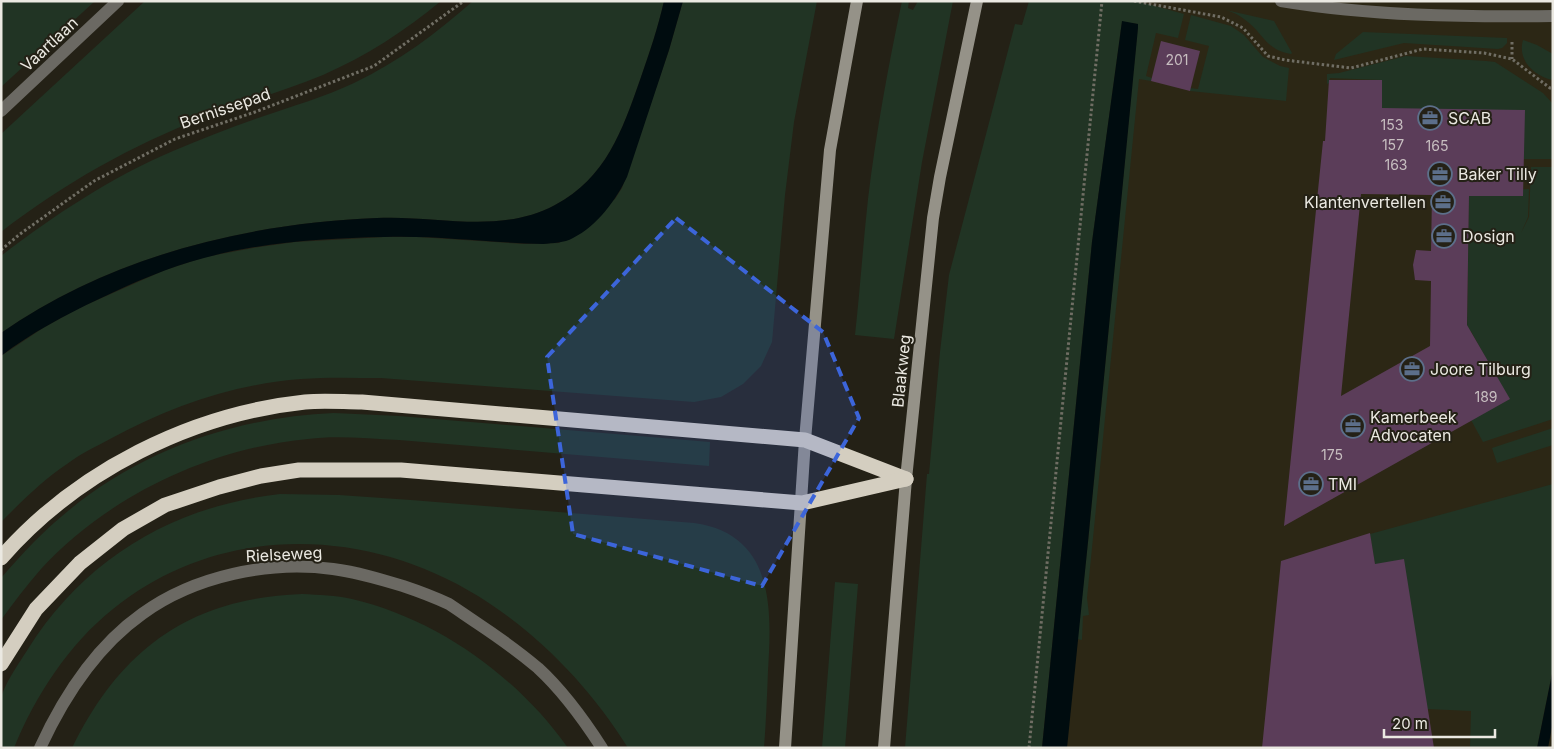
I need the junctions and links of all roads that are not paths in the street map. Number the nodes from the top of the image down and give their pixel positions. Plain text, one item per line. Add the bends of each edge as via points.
1 (118, 1) edge
2 (857, 1) edge
3 (977, 1) edge
4 (1281, 1) edge
5 (1553, 16) edge
6 (1, 111) edge
7 (805, 440) junction
8 (906, 479) junction
9 (802, 503) junction
10 (1, 558) edge
11 (1, 664) edge
12 (40, 748) edge
13 (602, 748) edge
14 (785, 748) edge
15 (884, 748) edge

1 - 6 street, Vaartlaan
2 - 7 main road via 830,150
3 - 8 main road, Blaakweg via 933,218
4 - 5 street via 1414,15
7 - 8 highway
7 - 9 main road
7 - 10 highway via 362,402 306,402 253,411 156,443 68,494 23,533
8 - 9 highway
8 - 15 main road, Blaakweg
9 - 11 highway via 401,470 299,470 261,476 219,486 165,505 123,529 80,563 36,610
9 - 14 main road
12 - 13 street, Rielseweg via 77,682 115,637 142,614 170,597 206,582 240,572 289,567 333,568 376,577 448,604 538,669 569,702

